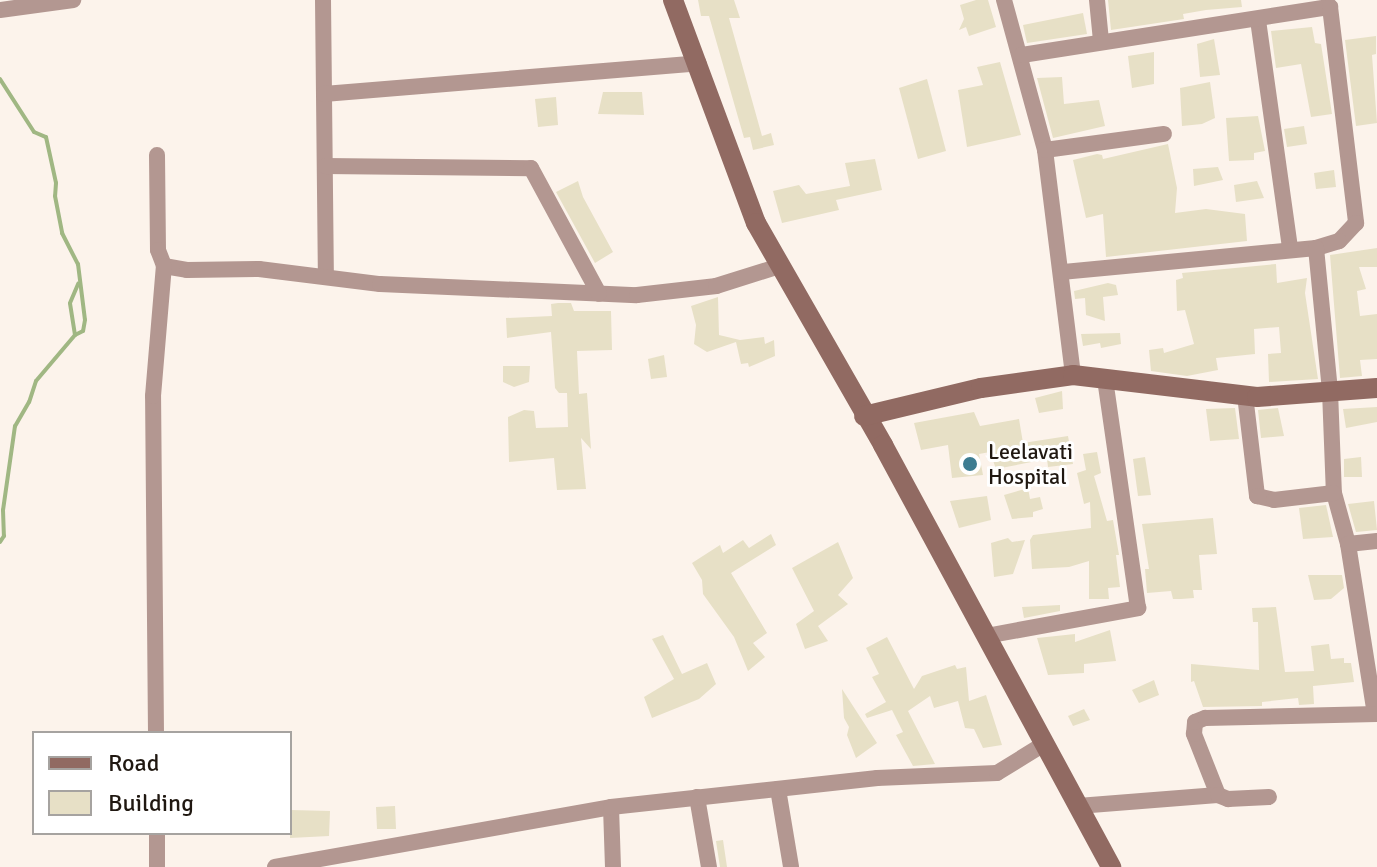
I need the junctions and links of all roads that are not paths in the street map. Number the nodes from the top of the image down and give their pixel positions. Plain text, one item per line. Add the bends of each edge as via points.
1 (73, 0) edge
2 (323, 0) edge
3 (673, 0) edge
4 (1004, 0) edge
5 (1097, 0) edge
6 (1330, 3) edge
7 (0, 10) edge
8 (1258, 20) junction
9 (1101, 41) junction
10 (1022, 55) junction
11 (699, 63) junction
12 (324, 94) junction
13 (1164, 134) dead end
14 (1045, 150) junction
15 (157, 155) dead end
16 (325, 166) junction
17 (1316, 248) junction
18 (1290, 249) junction
19 (164, 266) junction
20 (780, 266) junction
21 (1061, 272) junction
22 (326, 275) junction
23 (599, 294) junction
24 (1073, 375) junction
25 (1105, 379) junction
26 (1377, 388) edge
27 (1330, 391) junction
28 (1245, 395) junction
29 (864, 416) junction
30 (1334, 493) junction
31 (1377, 541) edge
32 (1348, 544) junction
33 (986, 636) junction
34 (1376, 714) edge
35 (156, 731) edge
36 (1044, 744) junction
37 (778, 789) junction
38 (1218, 795) junction
39 (697, 797) junction
40 (1269, 797) dead end
41 (1078, 806) junction
42 (611, 807) junction
43 (157, 835) edge
44 (1108, 866) edge
45 (157, 867) edge
46 (275, 867) edge
47 (613, 867) edge
48 (709, 867) edge
49 (791, 867) edge

1 - 7 street
2 - 12 street
3 - 11 main road
4 - 10 street
5 - 9 street
6 - 8 street
6 - 17 street via 1356,223 1339,241
8 - 9 street
8 - 18 street
9 - 10 street
10 - 14 street
11 - 12 street
11 - 20 main road via 756,223
12 - 16 street
13 - 14 street
14 - 21 street
15 - 19 street via 158,250
16 - 22 street
16 - 23 street via 531,168
17 - 18 street
17 - 27 street
18 - 21 street
19 - 22 street
19 - 35 street via 153,396
20 - 23 street via 716,286
20 - 29 main road
21 - 24 street
22 - 23 street via 380,284
24 - 25 main road
24 - 29 main road via 981,388
25 - 28 main road
25 - 33 street via 1138,608
26 - 27 main road
27 - 28 main road
27 - 30 street
28 - 30 street via 1257,496 1274,500
29 - 33 main road
30 - 32 street
31 - 32 street
32 - 34 street
33 - 36 main road
34 - 38 street via 1195,722 1194,734
36 - 37 street via 997,773
36 - 41 main road
37 - 39 street
37 - 49 street
38 - 40 street
38 - 41 street
39 - 42 street
39 - 48 street
41 - 44 main road
42 - 46 street
42 - 47 street
43 - 45 street

